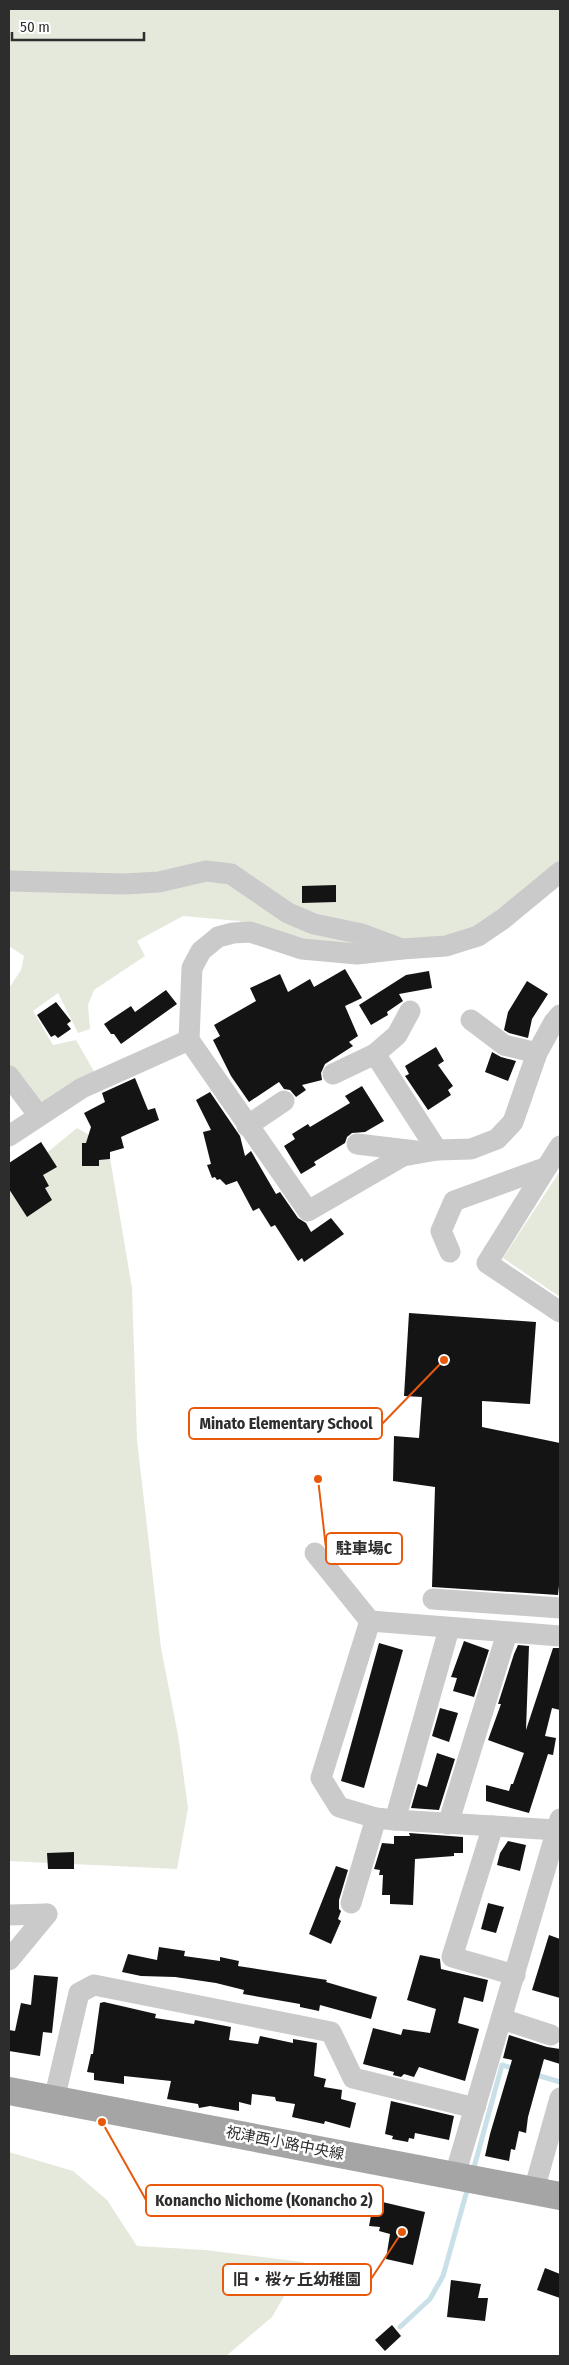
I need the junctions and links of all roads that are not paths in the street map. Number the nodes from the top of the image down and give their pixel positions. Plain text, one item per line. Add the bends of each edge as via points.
1 (560, 872) edge
2 (9, 881) edge
3 (402, 949) junction
4 (410, 1011) dead end
5 (560, 1016) edge
6 (471, 1020) dead end
7 (189, 1040) junction
8 (537, 1053) junction
9 (375, 1054) junction
10 (333, 1074) dead end
11 (9, 1076) edge
12 (284, 1101) dead end
13 (39, 1116) junction
14 (247, 1126) junction
15 (9, 1136) edge
16 (357, 1144) dead end
17 (560, 1146) edge
18 (429, 1151) junction
19 (547, 1166) junction
20 (450, 1252) dead end
21 (560, 1312) edge
22 (315, 1552) dead end
23 (433, 1599) dead end
24 (560, 1608) edge
25 (370, 1622) junction
26 (448, 1629) junction
27 (507, 1633) junction
28 (560, 1636) edge
29 (386, 1819) junction
30 (448, 1824) junction
31 (559, 1824) edge
32 (493, 1826) junction
33 (351, 1903) dead end
34 (9, 1915) edge
35 (9, 1960) edge
36 (515, 1976) junction
37 (502, 2020) junction
38 (552, 2035) dead end
39 (9, 2091) edge
40 (560, 2098) edge
41 (54, 2100) junction
42 (475, 2108) junction
43 (455, 2175) junction
44 (534, 2190) junction
45 (560, 2196) edge

1 - 3 street via 478,936 446,946
2 - 3 street via 124,884 159,882 206,871 231,874 288,912 314,924 362,934
3 - 7 street via 357,954 302,949 250,932 218,937 201,951 192,968
4 - 9 street via 397,1035
5 - 8 street
6 - 8 street via 504,1045
7 - 13 street via 82,1088
7 - 14 street
8 - 18 street via 512,1122 497,1139 471,1149
9 - 10 street
9 - 18 street
11 - 13 street
12 - 14 street
13 - 15 street
14 - 18 street via 308,1211 403,1156
16 - 18 street
17 - 19 street
19 - 20 street via 454,1201 441,1231
19 - 21 street via 487,1263
22 - 25 street
23 - 24 street
25 - 26 street
25 - 29 street via 322,1778 339,1806
26 - 27 street
26 - 29 street
27 - 28 street
27 - 30 street
29 - 30 street
29 - 33 street
30 - 32 street
31 - 32 street
31 - 36 street
32 - 36 street via 452,1957
34 - 35 street via 47,1914
36 - 37 street
37 - 38 street
37 - 42 street
39 - 41 main road, 祝津西小路中央線
40 - 44 street
41 - 42 street via 80,1993 94,1986 331,2032 353,2078
41 - 43 main road, 祝津西小路中央線
42 - 43 street
43 - 44 main road, 祝津西小路中央線
44 - 45 main road, 祝津西小路中央線

